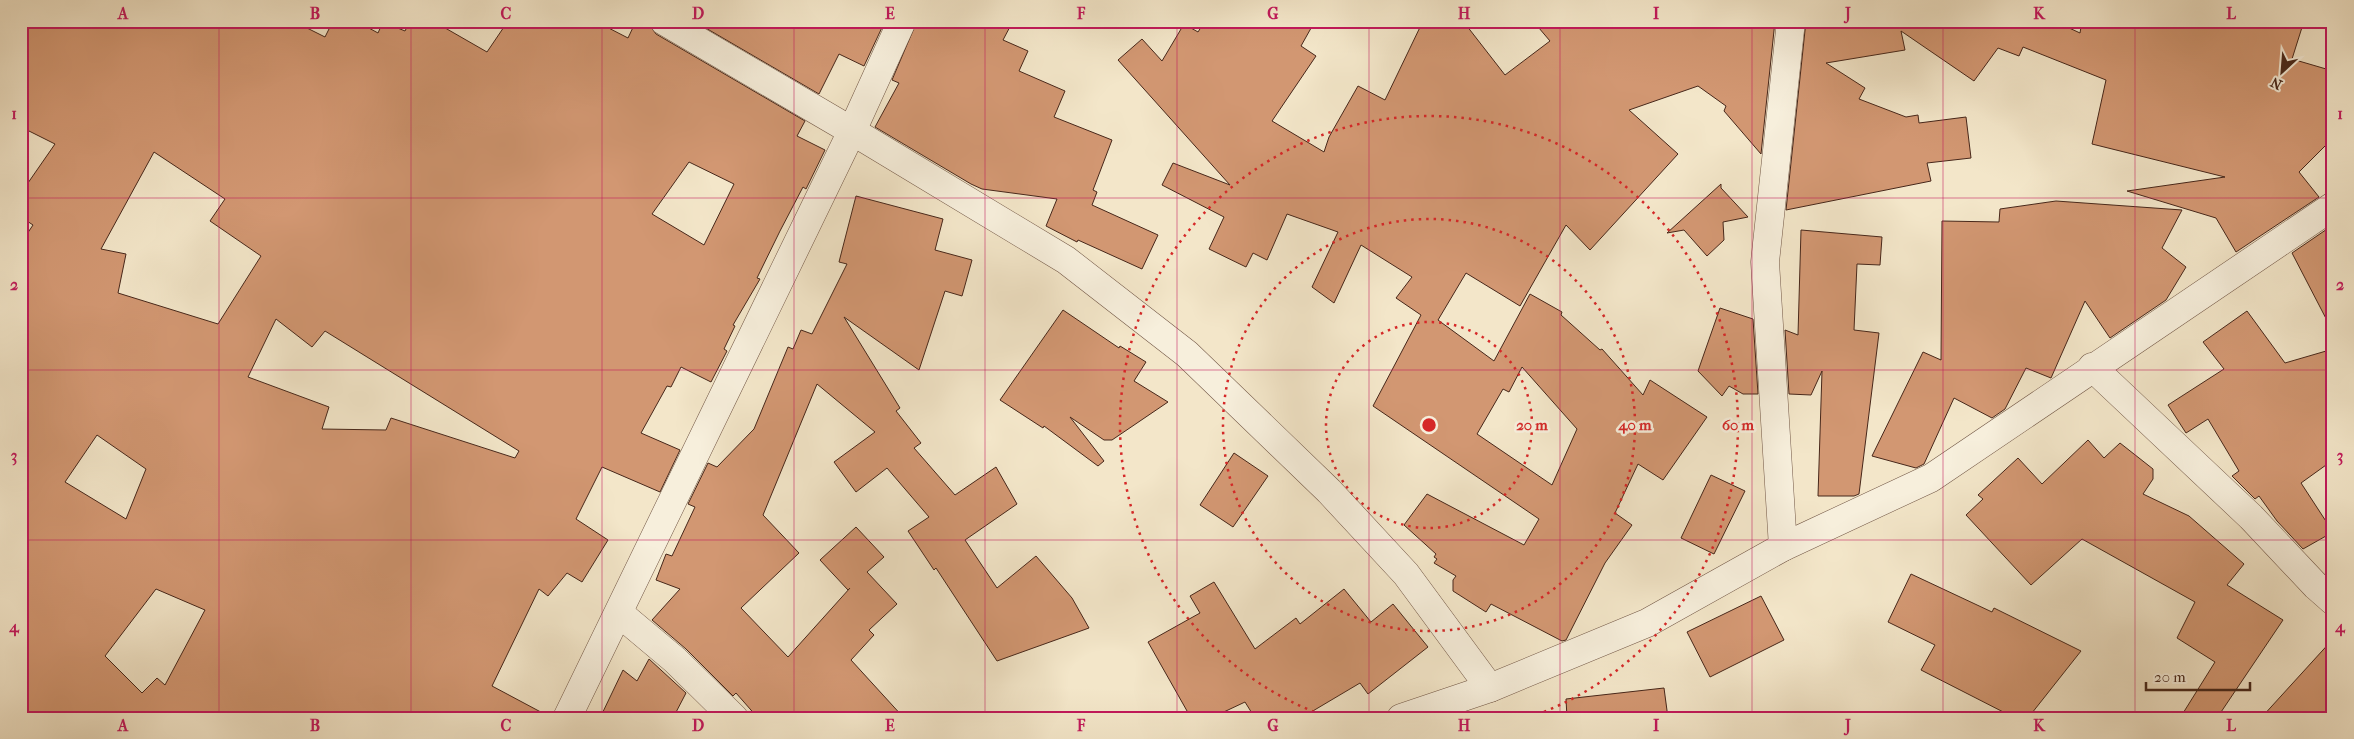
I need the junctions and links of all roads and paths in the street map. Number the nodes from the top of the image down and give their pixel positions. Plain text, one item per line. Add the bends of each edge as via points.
1 (664, 21) edge
2 (902, 21) edge
3 (1791, 21) edge
4 (852, 131) junction
5 (2333, 206) edge
6 (2092, 367) junction
7 (1783, 547) junction
8 (2333, 601) edge
9 (619, 613) junction
10 (1490, 688) junction
11 (567, 718) edge
12 (734, 718) edge
13 (1402, 718) edge

1 - 4 street
2 - 4 street
3 - 7 street via 1765,262
4 - 9 street
4 - 10 street via 1066,260 1187,354 1329,491 1406,574
5 - 6 street
6 - 7 street via 1931,478
6 - 8 street via 2251,517
7 - 10 street via 1647,623
9 - 11 street
9 - 12 street via 675,660
10 - 13 street

